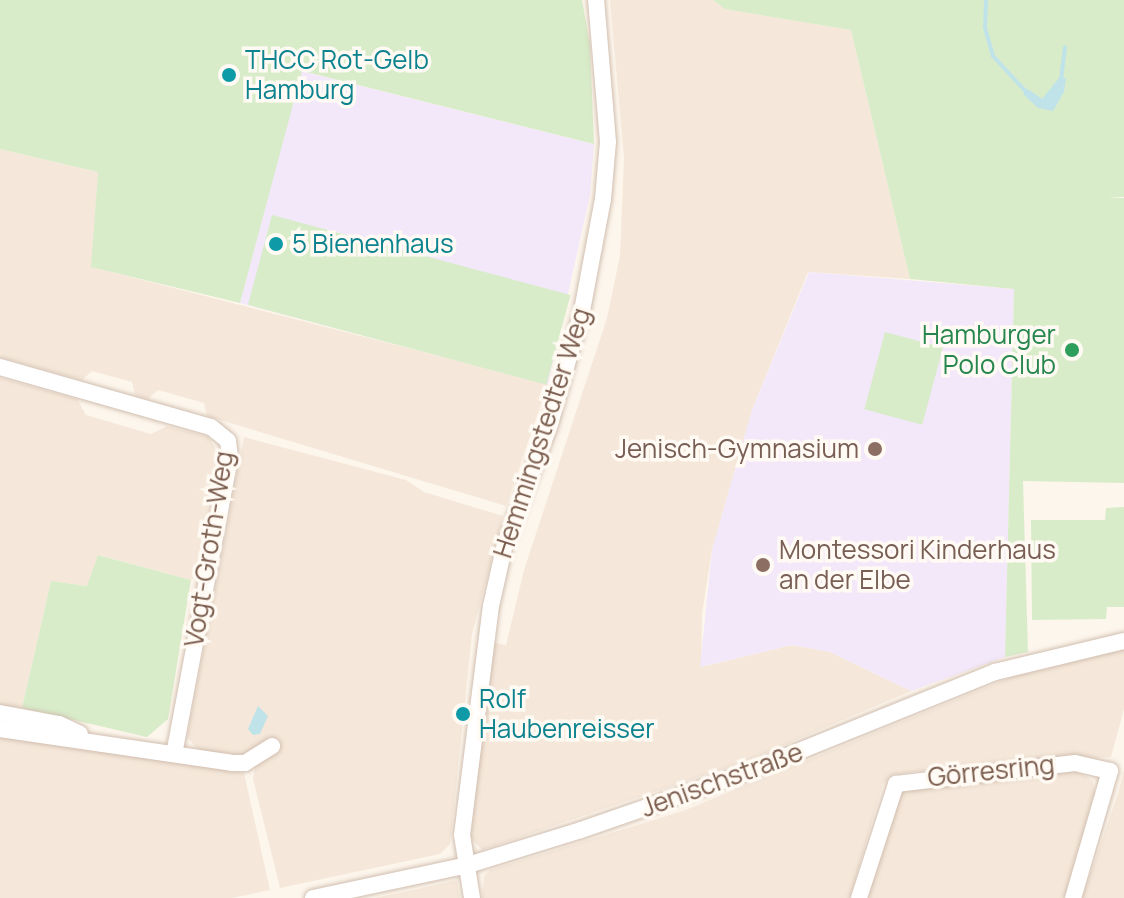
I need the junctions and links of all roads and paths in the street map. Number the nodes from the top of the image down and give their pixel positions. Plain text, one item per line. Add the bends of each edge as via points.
1 (596, 0) edge
2 (0, 367) edge
3 (1124, 641) edge
4 (0, 713) edge
5 (0, 729) edge
6 (89, 738) junction
7 (272, 746) dead end
8 (174, 753) junction
9 (468, 865) junction
10 (313, 898) edge
11 (472, 898) edge
12 (859, 898) edge
13 (1073, 898) edge

1 - 9 street, Hemmingstedter Weg via 607,115 603,199 582,311 498,572 462,835
2 - 8 street, Vogt-Groth-Weg via 211,427 228,441 230,458
3 - 9 street, Jenischstraße via 995,672 740,775
4 - 6 street via 59,724
5 - 6 street
6 - 8 street
7 - 8 street via 245,763
9 - 10 street, Jenischstraße
9 - 11 street, Hemmingstedter Weg
12 - 13 street, Görresring via 891,794 905,779 1075,763 1110,771

